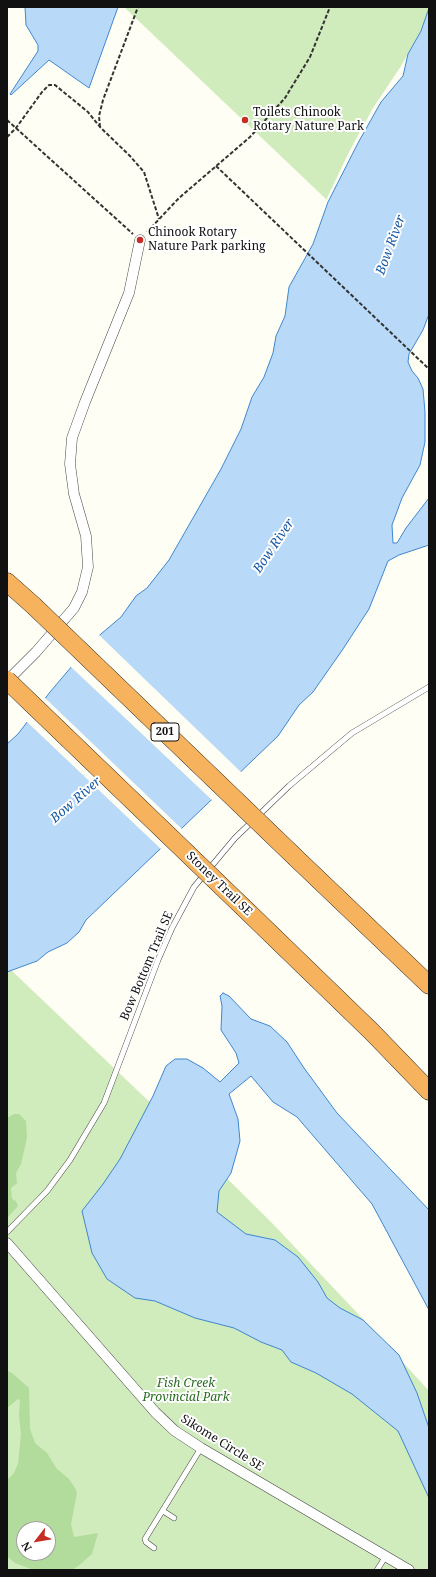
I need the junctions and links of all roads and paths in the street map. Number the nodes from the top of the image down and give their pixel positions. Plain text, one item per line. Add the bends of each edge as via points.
1 (138, 7) edge
2 (330, 7) edge
3 (7, 15) edge
4 (7, 35) edge
5 (7, 120) edge
6 (100, 127) junction
7 (16, 128) junction
8 (7, 137) edge
9 (216, 166) junction
10 (159, 219) junction
11 (140, 240) junction
12 (429, 369) edge
13 (7, 582) edge
14 (7, 681) edge
15 (429, 687) edge
16 (429, 985) edge
17 (429, 1091) edge
18 (7, 1232) edge
19 (7, 1243) edge
20 (201, 1448) junction
21 (163, 1511) junction
22 (174, 1518) dead end
23 (154, 1548) dead end
24 (386, 1555) junction
25 (406, 1569) edge
26 (377, 1570) edge

1 - 6 path via 102,100
2 - 9 path via 310,57 284,98 250,138
3 - 4 path
5 - 7 path
6 - 7 path via 88,112 55,86 49,85
6 - 10 path via 144,172
7 - 8 path
7 - 11 path
9 - 10 path
9 - 12 path
10 - 11 path
11 - 14 street via 129,292 72,438 70,464 74,494 87,543 88,567 82,592 74,608
13 - 16 highway, 201, bridge
14 - 17 highway, Stoney Trail SE, bridge via 372,1032
15 - 18 lane, Bow Bottom Trail SE via 352,733 289,786 235,838 194,887 158,960 104,1103 70,1160 47,1191
19 - 20 street, Sikome Circle SE via 155,1412 175,1431
20 - 21 lane
20 - 24 street, Sikome Circle SE
21 - 22 lane
21 - 23 lane via 145,1538
24 - 25 street, Sikome Circle SE
24 - 26 lane

